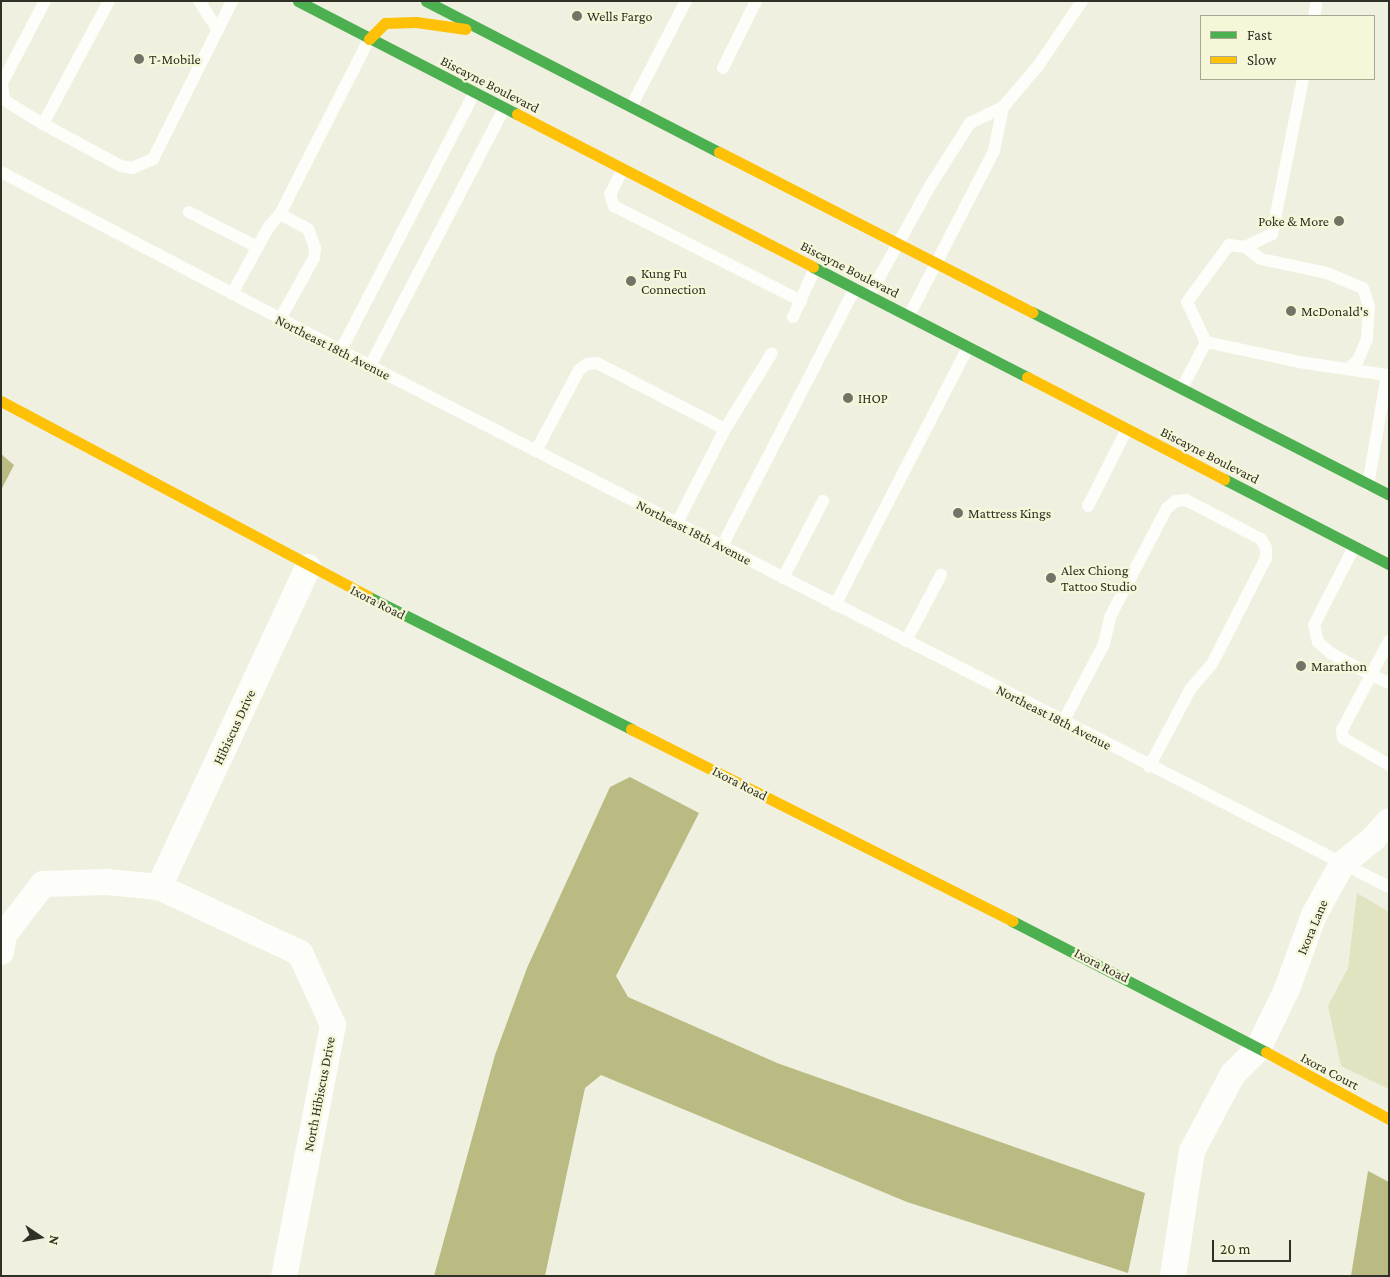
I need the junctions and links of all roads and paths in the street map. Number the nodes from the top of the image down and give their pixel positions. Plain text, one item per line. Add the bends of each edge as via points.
1 (45, 1) edge
2 (108, 1) edge
3 (198, 1) edge
4 (232, 1) edge
5 (298, 1) edge
6 (426, 1) edge
7 (756, 1) edge
8 (1082, 1) edge
9 (1317, 1) edge
10 (680, 3) edge
11 (1314, 15) edge
12 (218, 30) junction
13 (492, 33) junction
14 (369, 39) junction
15 (723, 68) dead end
16 (1303, 80) edge
17 (474, 93) junction
18 (632, 105) junction
19 (1003, 107) junction
20 (504, 109) junction
21 (43, 124) junction
22 (623, 170) junction
23 (1, 172) edge
24 (189, 212) dead end
25 (280, 214) junction
26 (897, 242) junction
27 (1245, 246) junction
28 (257, 247) junction
29 (936, 262) junction
30 (816, 268) junction
31 (855, 288) junction
32 (232, 294) junction
33 (869, 296) junction
34 (801, 301) junction
35 (909, 316) junction
36 (793, 317) dead end
37 (280, 319) junction
38 (1206, 342) junction
39 (968, 347) junction
40 (341, 350) junction
41 (772, 353) dead end
42 (370, 366) junction
43 (1348, 369) junction
44 (1388, 370) edge
45 (1182, 388) junction
46 (1, 402) edge
47 (1385, 412) edge
48 (725, 429) junction
49 (1127, 429) junction
50 (536, 451) junction
51 (1368, 485) junction
52 (1389, 495) edge
53 (823, 501) dead end
54 (1088, 506) dead end
55 (677, 523) junction
56 (722, 546) junction
57 (1354, 547) junction
58 (1389, 564) edge
59 (308, 567) junction
60 (940, 575) dead end
61 (783, 578) junction
62 (836, 605) junction
63 (906, 641) junction
64 (1389, 641) edge
65 (1372, 675) junction
66 (1389, 683) edge
67 (1063, 722) junction
68 (1389, 765) edge
69 (1150, 767) junction
70 (1389, 821) edge
71 (1342, 864) junction
72 (159, 887) junction
73 (1389, 887) edge
74 (1, 952) edge
75 (1258, 1049) junction
76 (1389, 1119) edge
77 (284, 1276) edge
78 (1173, 1276) edge

1 - 21 lane via 2,83 1,92 9,106
2 - 21 lane
3 - 12 lane
4 - 12 lane
5 - 14 main road, Biscayne Boulevard
6 - 13 main road
7 - 15 lane
8 - 19 lane via 1038,66
9 - 11 lane
10 - 18 lane
12 - 21 lane via 153,159 143,165 121,166
13 - 14 main road via 416,22 385,23
13 - 18 main road
14 - 17 main road, Biscayne Boulevard
14 - 25 lane
16 - 27 lane via 1277,221 1272,234
17 - 20 main road, Biscayne Boulevard
17 - 40 lane
18 - 26 main road
19 - 26 lane via 970,123
19 - 29 lane via 994,151
20 - 22 main road, Biscayne Boulevard
20 - 42 lane
22 - 30 main road, Biscayne Boulevard
22 - 34 lane via 610,194 614,206
23 - 32 lane, Northeast 18th Avenue
24 - 28 lane
25 - 28 lane
25 - 37 lane via 308,229 315,248 314,258
26 - 29 main road
26 - 33 lane
27 - 38 lane via 1229,245 1187,302
27 - 43 lane via 1262,258 1327,273 1363,288 1369,306 1367,339 1358,360
28 - 32 lane
29 - 35 lane
29 - 45 main road
30 - 31 main road, Biscayne Boulevard
30 - 34 lane
31 - 33 main road, Biscayne Boulevard
31 - 56 lane
32 - 37 lane, Northeast 18th Avenue
33 - 35 main road, Biscayne Boulevard
34 - 36 lane
35 - 39 main road, Biscayne Boulevard
37 - 40 lane, Northeast 18th Avenue
38 - 43 lane
38 - 45 lane
39 - 49 main road, Biscayne Boulevard
39 - 62 lane
40 - 42 lane, Northeast 18th Avenue
41 - 48 lane
42 - 50 lane, Northeast 18th Avenue
43 - 44 lane
44 - 47 lane
45 - 51 main road
46 - 59 main road, Ixora Road
47 - 51 lane
48 - 50 lane via 597,363 587,364 579,370
48 - 55 lane
49 - 54 lane
49 - 57 main road, Biscayne Boulevard
50 - 55 lane, Northeast 18th Avenue
51 - 52 main road
53 - 61 lane
55 - 56 lane, Northeast 18th Avenue
56 - 61 lane, Northeast 18th Avenue
57 - 58 main road, Biscayne Boulevard
57 - 65 lane via 1314,625 1318,642 1332,654
59 - 72 street, Hibiscus Drive
59 - 75 main road, Ixora Road via 1126,977
60 - 63 lane
61 - 62 lane, Northeast 18th Avenue
62 - 63 lane, Northeast 18th Avenue
63 - 67 lane, Northeast 18th Avenue
64 - 65 lane
65 - 66 lane
65 - 68 lane via 1342,730 1343,738 1348,744
67 - 69 lane, Northeast 18th Avenue
67 - 69 lane via 1104,644 1110,617 1167,508 1176,501 1186,500 1261,539 1266,548 1266,558 1212,664 1191,688
69 - 71 lane, Northeast 18th Avenue
70 - 71 street, Ixora Lane
71 - 73 lane, Northeast 18th Avenue
71 - 75 street, Ixora Lane via 1314,915 1287,990
72 - 74 street, North Hibiscus Drive via 107,882 43,884 4,935
72 - 77 street, North Hibiscus Drive via 300,953 333,1025
75 - 76 main road, Ixora Court
75 - 78 street via 1233,1074 1192,1151

